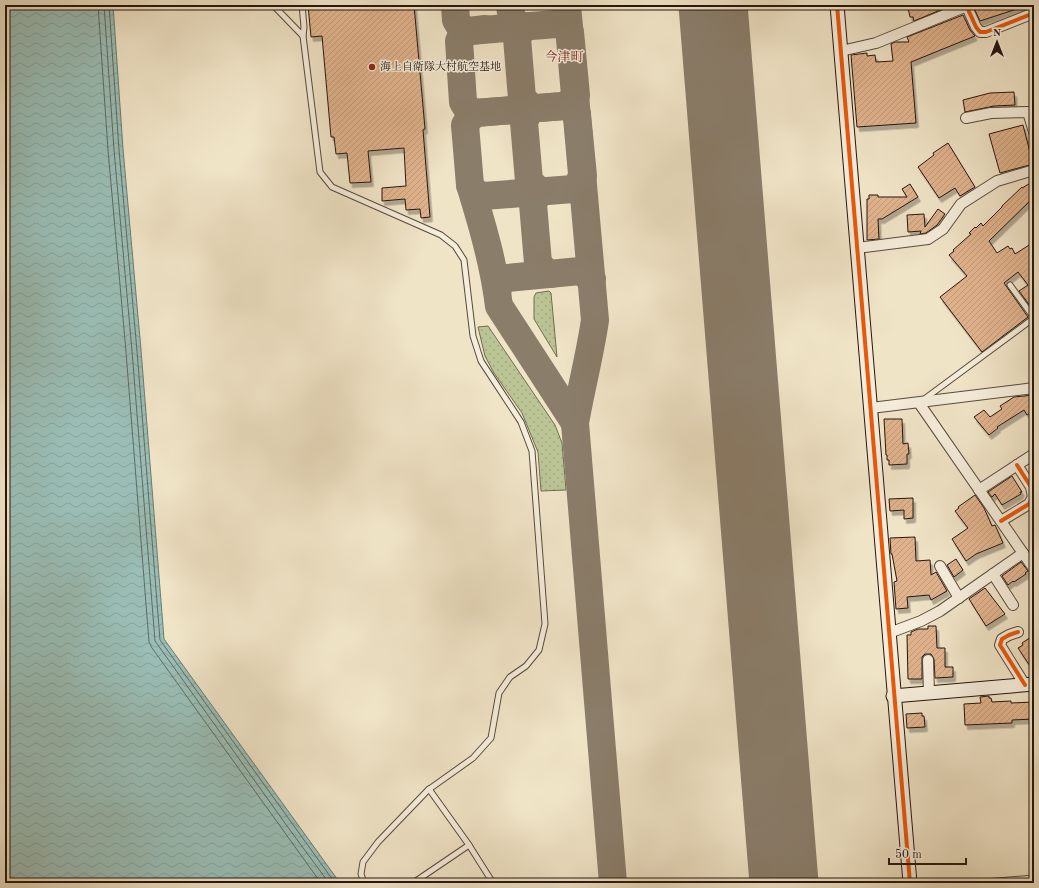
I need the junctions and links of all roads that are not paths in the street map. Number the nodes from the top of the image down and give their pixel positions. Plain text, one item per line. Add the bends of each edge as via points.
1 (273, 5) edge
2 (302, 5) edge
3 (838, 5) edge
4 (967, 6) edge
5 (1034, 13) edge
6 (303, 36) junction
7 (841, 52) junction
8 (966, 118) dead end
9 (1034, 132) edge
10 (1034, 170) edge
11 (856, 248) junction
12 (1010, 285) dead end
13 (1034, 318) edge
14 (1034, 388) edge
15 (919, 403) junction
16 (871, 408) junction
17 (1034, 454) edge
18 (1017, 465) junction
19 (979, 490) junction
20 (1001, 521) junction
21 (1023, 553) junction
22 (940, 566) dead end
23 (1034, 569) edge
24 (993, 574) junction
25 (959, 598) junction
26 (1013, 605) dead end
27 (1018, 632) dead end
28 (889, 633) junction
29 (928, 660) dead end
30 (1030, 684) edge
31 (930, 692) junction
32 (894, 696) junction
33 (429, 788) junction
34 (468, 845) junction
35 (1034, 878) edge
36 (364, 883) edge
37 (413, 883) edge
38 (493, 883) edge
39 (910, 883) edge
40 (973, 883) edge

1 - 6 lane
2 - 6 lane
3 - 7 street
4 - 5 street via 980,32
4 - 7 street via 876,43
6 - 33 lane via 320,172 332,187 441,236 455,246 464,260 473,336 481,361 521,422 532,451 545,624 539,650 526,666 510,677 499,693 490,738 473,758
7 - 11 street
8 - 9 street via 991,113 1028,112
10 - 11 street via 997,181 960,204 943,229 928,239
11 - 16 street
12 - 13 lane
13 - 15 lane
14 - 15 street
15 - 16 street
15 - 19 street
16 - 28 street
17 - 18 street
18 - 19 street
18 - 20 street via 1031,486 1033,497 1029,504
19 - 20 street
20 - 21 street
21 - 23 street
21 - 24 street
22 - 25 street
24 - 25 street
24 - 26 street
25 - 28 street via 921,621
27 - 30 street via 1002,639 1000,645
28 - 32 street
29 - 31 street
30 - 31 street
31 - 32 street
32 - 39 street
33 - 34 lane
33 - 36 lane via 378,842 363,862 361,874
34 - 37 lane
34 - 38 lane
35 - 40 lane

